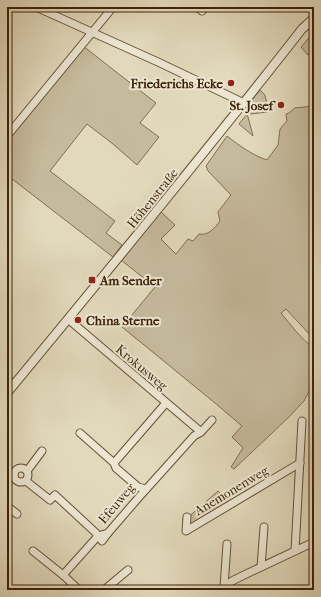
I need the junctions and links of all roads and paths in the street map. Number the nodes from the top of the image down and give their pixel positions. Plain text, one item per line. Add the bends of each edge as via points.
1 (36, 7) edge
2 (113, 7) edge
3 (314, 18) edge
4 (92, 32) junction
5 (244, 103) junction
6 (7, 136) edge
7 (68, 319) junction
8 (7, 393) edge
9 (166, 403) junction
10 (212, 420) dead end
11 (302, 421) dead end
12 (201, 432) junction
13 (80, 433) dead end
14 (42, 452) dead end
15 (114, 463) junction
16 (300, 463) junction
17 (7, 470) edge
18 (27, 471) junction
19 (14, 474) junction
20 (26, 481) junction
21 (138, 487) junction
22 (146, 489) junction
23 (140, 496) junction
24 (7, 506) edge
25 (17, 514) dead end
26 (187, 517) dead end
27 (264, 528) dead end
28 (98, 536) junction
29 (314, 542) edge
30 (227, 544) dead end
31 (33, 551) dead end
32 (295, 551) junction
33 (72, 566) junction
34 (261, 567) junction
35 (128, 570) dead end
36 (63, 575) junction
37 (69, 581) junction
38 (223, 588) edge
39 (79, 590) edge
40 (104, 590) edge

1 - 4 street
2 - 4 street
3 - 5 street, Höhenstraße via 302,28
4 - 5 street
4 - 6 street
5 - 7 street, Höhenstraße
7 - 8 street, Höhenstraße
7 - 9 street, Krokusweg
9 - 12 street, Krokusweg
9 - 15 street
10 - 12 street
11 - 16 street
12 - 22 street via 194,436
13 - 15 street, Efeuweg
14 - 18 street
15 - 21 street, Efeuweg via 116,468
16 - 26 street, Anemonenweg via 186,531
16 - 32 street
17 - 19 street
18 - 19 street via 19,468
18 - 20 street
19 - 20 street via 15,479
20 - 28 street via 50,500 55,495
21 - 22 street, Efeuweg
21 - 23 street
22 - 23 street, Efeuweg
23 - 28 street, Efeuweg via 108,533
24 - 25 street
27 - 34 street
28 - 33 street, Efeuweg
29 - 32 street
30 - 38 street
31 - 36 street
32 - 34 street
33 - 36 street, Efeuweg
33 - 37 street, Efeuweg
34 - 38 street
35 - 40 street
36 - 37 street
37 - 39 street

